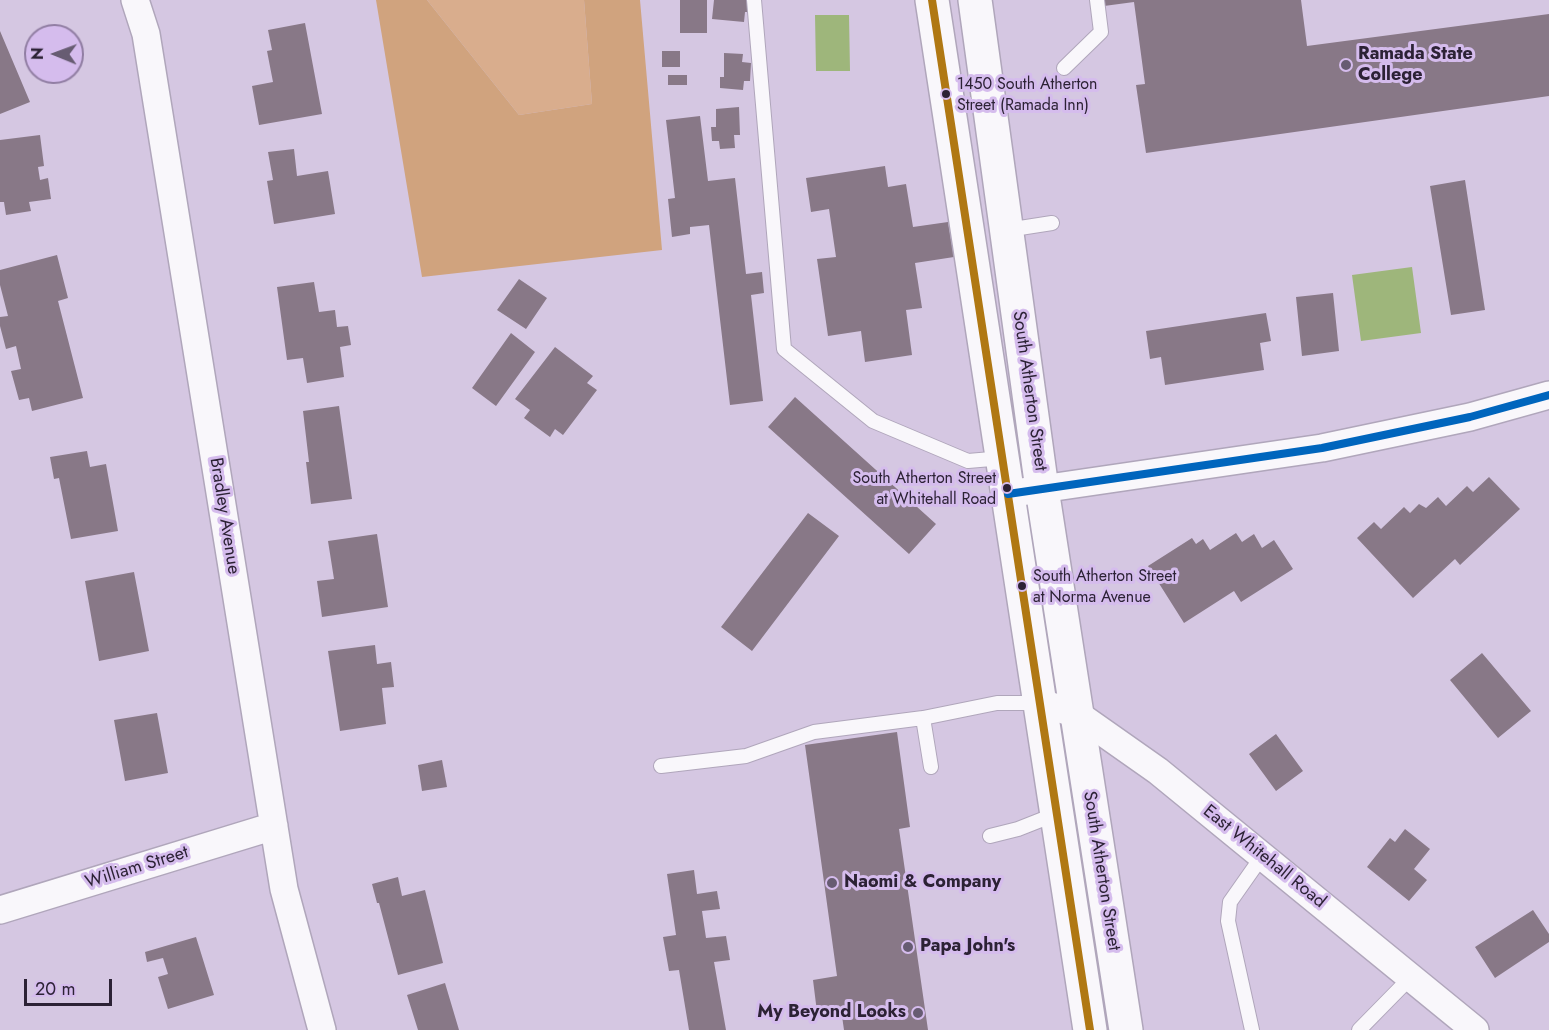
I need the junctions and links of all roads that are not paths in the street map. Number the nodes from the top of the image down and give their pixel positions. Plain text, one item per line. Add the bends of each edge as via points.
1 (135, 0) edge
2 (754, 0) edge
3 (932, 0) edge
4 (975, 0) edge
5 (1097, 0) edge
6 (1064, 68) dead end
7 (1052, 223) dead end
8 (1006, 230) junction
9 (1548, 398) edge
10 (1003, 458) junction
11 (1042, 489) junction
12 (1008, 494) junction
13 (1041, 703) junction
14 (1077, 714) junction
15 (923, 718) junction
16 (661, 766) dead end
17 (931, 767) dead end
18 (1057, 814) junction
19 (274, 826) junction
20 (990, 836) dead end
21 (1263, 855) junction
22 (0, 910) edge
23 (1411, 977) junction
24 (322, 1030) edge
25 (1090, 1030) edge
26 (1126, 1030) edge
27 (1252, 1030) edge
28 (1359, 1030) edge
29 (1475, 1030) edge

1 - 19 street, Bradley Avenue via 146,34
2 - 10 lane via 784,349 873,421 968,461
3 - 10 main road, South Atherton Street
4 - 8 main road, South Atherton Street
5 - 6 lane via 1101,32
7 - 8 lane
8 - 11 main road, South Atherton Street
9 - 11 street via 1322,448
10 - 12 main road, South Atherton Street
11 - 12 street
11 - 14 main road, South Atherton Street
12 - 13 main road, South Atherton Street
13 - 14 street, East Whitehall Road
13 - 15 lane via 997,703
13 - 18 main road, South Atherton Street
14 - 21 street, East Whitehall Road via 1158,771
14 - 26 main road, South Atherton Street
15 - 16 lane via 814,732 746,756
15 - 17 lane
18 - 20 lane
18 - 25 main road, South Atherton Street
19 - 22 street, William Street
19 - 24 street, Bradley Avenue via 284,889
21 - 23 street, East Whitehall Road
21 - 27 lane via 1230,902 1228,921
23 - 28 lane
23 - 29 street, East Whitehall Road

